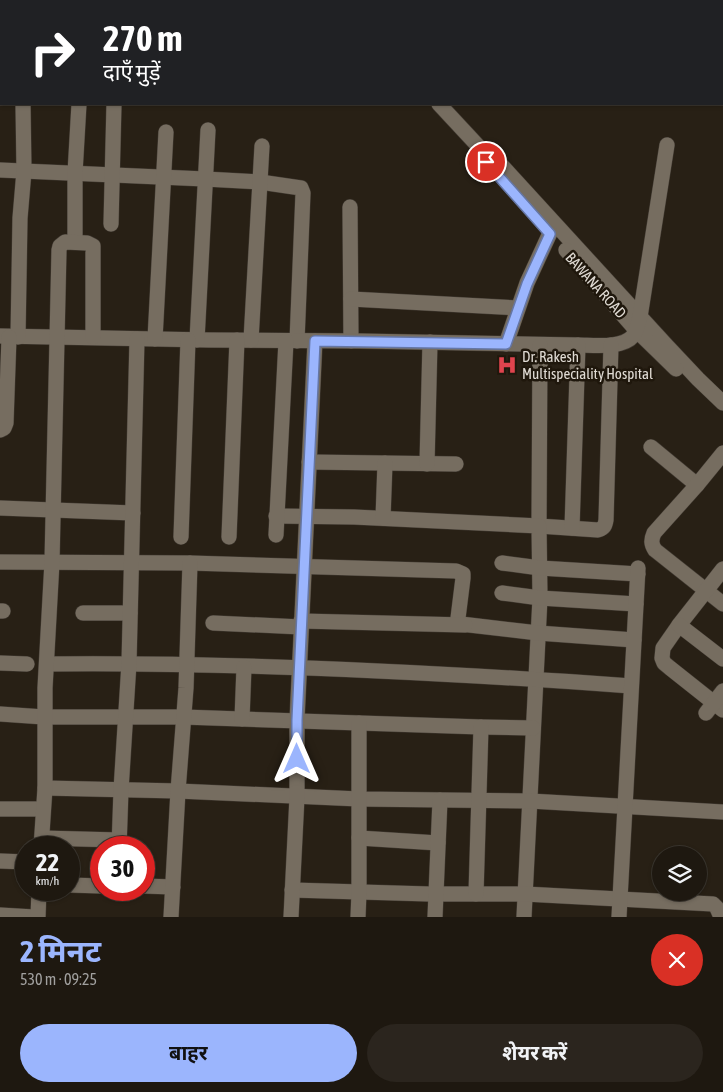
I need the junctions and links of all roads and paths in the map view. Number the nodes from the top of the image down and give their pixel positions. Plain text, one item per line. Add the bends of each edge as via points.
1 (24, 105) edge
2 (79, 105) edge
3 (114, 105) edge
4 (439, 105) edge
5 (208, 130) dead end
6 (166, 132) dead end
7 (666, 145) dead end
8 (262, 146) dead end
9 (479, 146) junction
10 (0, 170) edge
11 (24, 171) junction
12 (75, 173) junction
13 (111, 175) junction
14 (164, 177) junction
15 (205, 178) junction
16 (260, 182) junction
17 (350, 207) dead end
18 (111, 224) dead end
19 (550, 234) junction
20 (75, 242) junction
21 (351, 299) junction
22 (518, 308) junction
23 (638, 323) junction
24 (9, 337) edge
25 (57, 338) junction
26 (94, 338) junction
27 (137, 338) junction
28 (155, 339) junction
29 (193, 340) junction
30 (244, 340) junction
31 (291, 341) junction
32 (315, 341) junction
33 (351, 341) junction
34 (430, 342) junction
35 (506, 344) junction
36 (540, 345) junction
37 (578, 345) junction
38 (611, 345) junction
39 (663, 349) junction
40 (723, 403) edge
41 (723, 416) edge
42 (0, 430) edge
43 (651, 447) dead end
44 (723, 453) edge
45 (309, 462) junction
46 (385, 463) junction
47 (427, 464) junction
48 (456, 464) dead end
49 (697, 485) junction
50 (0, 508) edge
51 (53, 509) junction
52 (133, 513) junction
53 (276, 516) junction
54 (306, 516) junction
55 (383, 518) junction
56 (539, 526) junction
57 (572, 528) junction
58 (276, 535) dead end
59 (181, 537) dead end
60 (229, 537) dead end
61 (0, 562) edge
62 (52, 562) junction
63 (132, 563) junction
64 (190, 563) junction
65 (502, 563) dead end
66 (304, 567) junction
67 (540, 568) junction
68 (723, 569) edge
69 (706, 591) junction
70 (502, 594) dead end
71 (540, 598) junction
72 (636, 604) junction
73 (723, 604) edge
74 (83, 613) dead end
75 (130, 613) junction
76 (213, 622) dead end
77 (301, 624) junction
78 (680, 624) junction
79 (465, 625) junction
80 (538, 633) junction
81 (634, 640) junction
82 (723, 659) edge
83 (0, 663) edge
84 (129, 663) junction
85 (27, 664) dead end
86 (47, 664) junction
87 (186, 665) junction
88 (244, 667) junction
89 (299, 668) junction
90 (536, 679) junction
91 (631, 686) junction
92 (716, 704) edge
93 (0, 714) edge
94 (125, 716) junction
95 (44, 717) junction
96 (184, 717) junction
97 (242, 719) junction
98 (297, 720) junction
99 (359, 723) junction
100 (481, 727) junction
101 (533, 728) junction
102 (45, 788) junction
103 (121, 790) junction
104 (178, 792) junction
105 (298, 797) junction
106 (359, 799) junction
107 (440, 800) junction
108 (479, 800) junction
109 (530, 801) junction
110 (625, 806) junction
111 (0, 809) edge
112 (44, 809) junction
113 (723, 812) edge
114 (42, 836) edge
115 (119, 836) edge
116 (359, 838) junction
117 (438, 843) junction
118 (0, 861) edge
119 (15, 862) edge
120 (155, 886) edge
121 (173, 887) junction
122 (292, 890) junction
123 (359, 892) junction
124 (436, 894) junction
125 (476, 894) junction
126 (525, 894) junction
127 (620, 899) junction
128 (38, 901) edge
129 (0, 915) edge
130 (36, 917) edge
131 (171, 917) edge
132 (291, 917) edge
133 (358, 917) edge
134 (435, 917) edge
135 (524, 917) edge
136 (619, 917) edge
137 (721, 917) edge

1 - 11 street
2 - 12 street
3 - 13 street
4 - 9 street, BAWANA ROAD
5 - 15 street
6 - 14 street
7 - 23 street
8 - 16 street
9 - 19 street, BAWANA ROAD via 486,162
9 - 23 street, BAWANA ROAD via 492,155
10 - 11 street
11 - 12 street
11 - 24 street
12 - 13 street
12 - 20 street
13 - 14 street
13 - 18 street
14 - 15 street
14 - 28 street
15 - 16 street
15 - 29 street
16 - 30 street
16 - 31 street via 302,190
17 - 21 street
19 - 22 street
19 - 23 street, BAWANA ROAD
20 - 25 street via 65,242 60,246
20 - 26 street via 90,244 94,250
21 - 22 street
21 - 33 street
22 - 35 street
23 - 38 street via 631,338
23 - 39 street, BAWANA ROAD
24 - 25 street
24 - 42 street via 6,423
25 - 26 street
25 - 51 street
26 - 27 street
27 - 28 street
27 - 52 street
28 - 29 street
29 - 30 street
29 - 59 street
30 - 31 street
30 - 60 street
31 - 32 street
31 - 53 street
32 - 33 street
32 - 45 street
33 - 34 street
34 - 35 street
34 - 47 street
35 - 36 street
36 - 37 street
36 - 56 street
37 - 38 street
37 - 57 street
38 - 57 street via 605,525 598,530
39 - 40 street, BAWANA ROAD
39 - 41 street, BAWANA ROAD
43 - 49 street
44 - 49 street
45 - 46 street
45 - 54 street
46 - 47 street
46 - 55 street
47 - 48 street
49 - 69 street via 654,533 652,545
50 - 51 street
51 - 52 street
51 - 62 street
52 - 63 street
53 - 54 street
53 - 58 street
54 - 55 street
54 - 66 street
55 - 56 street
56 - 57 street
56 - 67 street
61 - 62 street
62 - 63 street
62 - 86 street
63 - 64 street
63 - 75 street
64 - 66 street
64 - 87 street
65 - 67 street
66 - 77 street
66 - 79 street via 460,572 463,578 458,618
67 - 71 street
67 - 72 street via 638,570
68 - 69 street
69 - 73 street
69 - 78 street
70 - 71 street
71 - 72 street
71 - 80 street
72 - 81 street
74 - 75 street
75 - 84 street
76 - 77 street
77 - 79 street
77 - 89 street
78 - 82 street
78 - 92 street via 662,648 664,663
79 - 80 street
80 - 81 street
80 - 90 street
81 - 91 street
83 - 85 street
84 - 86 street
84 - 87 street
84 - 94 street
86 - 95 street
87 - 88 street
87 - 96 street
88 - 89 street
88 - 97 street
89 - 90 street
89 - 98 street
90 - 91 street
90 - 101 street
91 - 110 street
93 - 95 street
94 - 95 street
94 - 96 street
94 - 103 street
95 - 102 street
96 - 97 street
96 - 104 street
97 - 98 street
98 - 99 street
98 - 105 street
99 - 100 street
99 - 106 street
100 - 101 street
100 - 108 street
101 - 109 street
102 - 103 street
102 - 112 street
103 - 104 street
103 - 115 street
104 - 105 street
104 - 121 street
105 - 106 street
105 - 122 street
106 - 107 street
106 - 116 street
107 - 108 street
107 - 117 street
108 - 109 street
108 - 125 street
109 - 110 street
109 - 126 street
110 - 113 street
110 - 127 street
111 - 112 street
112 - 114 street
116 - 117 street
116 - 123 street
117 - 124 street
118 - 119 street
120 - 121 street
121 - 131 street
122 - 123 street
122 - 132 street
123 - 124 street
123 - 133 street
124 - 125 street
124 - 134 street
125 - 126 street
126 - 127 street
126 - 135 street
127 - 136 street
127 - 137 street via 713,904
128 - 130 street
129 - 130 street

